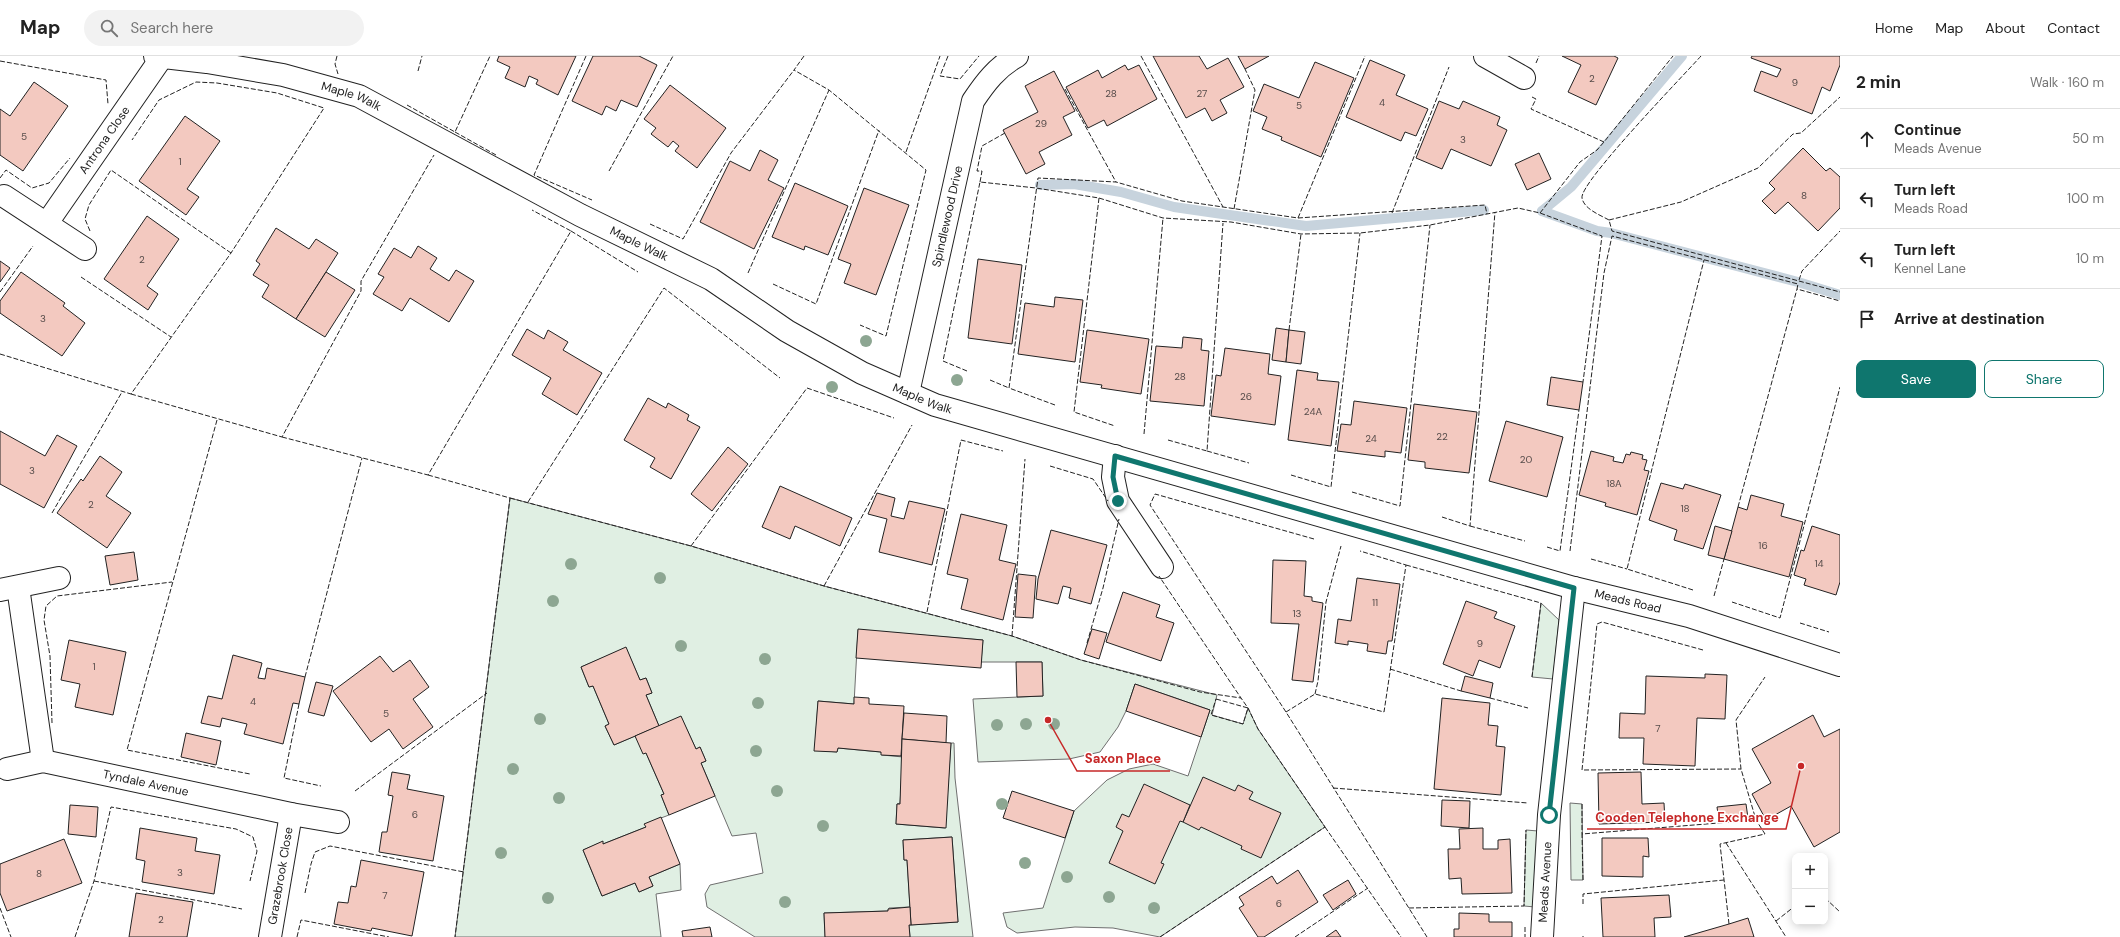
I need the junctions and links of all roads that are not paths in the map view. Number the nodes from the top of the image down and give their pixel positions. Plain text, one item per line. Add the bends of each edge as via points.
1 (1017, 56) edge
2 (1485, 56) edge
3 (158, 57) edge
4 (1524, 78) dead end
5 (4, 196) dead end
6 (47, 223) junction
7 (85, 249) dead end
8 (908, 393) junction
9 (1115, 456) junction
10 (1162, 568) dead end
11 (59, 578) dead end
12 (9, 588) edge
13 (1574, 588) junction
14 (1840, 665) edge
15 (43, 761) junction
16 (7, 769) dead end
17 (248, 805) joint
18 (290, 814) junction
19 (338, 822) dead end
20 (270, 937) edge
21 (1542, 937) edge

1 - 8 street, Spindlewood Drive via 1007,61 988,79 973,101
2 - 4 street
3 - 6 street, Antrona Close
3 - 8 street, Maple Walk via 207,62 283,75 359,96 580,215 711,279 787,331 862,373
5 - 6 street
6 - 7 street
8 - 9 street, Maple Walk via 935,406
9 - 10 street via 1113,477 1118,501
9 - 13 street, Meads Road
11 - 12 street
12 - 15 street
13 - 14 street, Meads Road via 1689,616
13 - 21 street, Meads Avenue via 1549,815
15 - 16 street, Tyndale Avenue
15 - 17 street, Tyndale Avenue
17 - 18 street, Grazebrook Close
18 - 19 street, Grazebrook Close
18 - 20 street, Grazebrook Close

